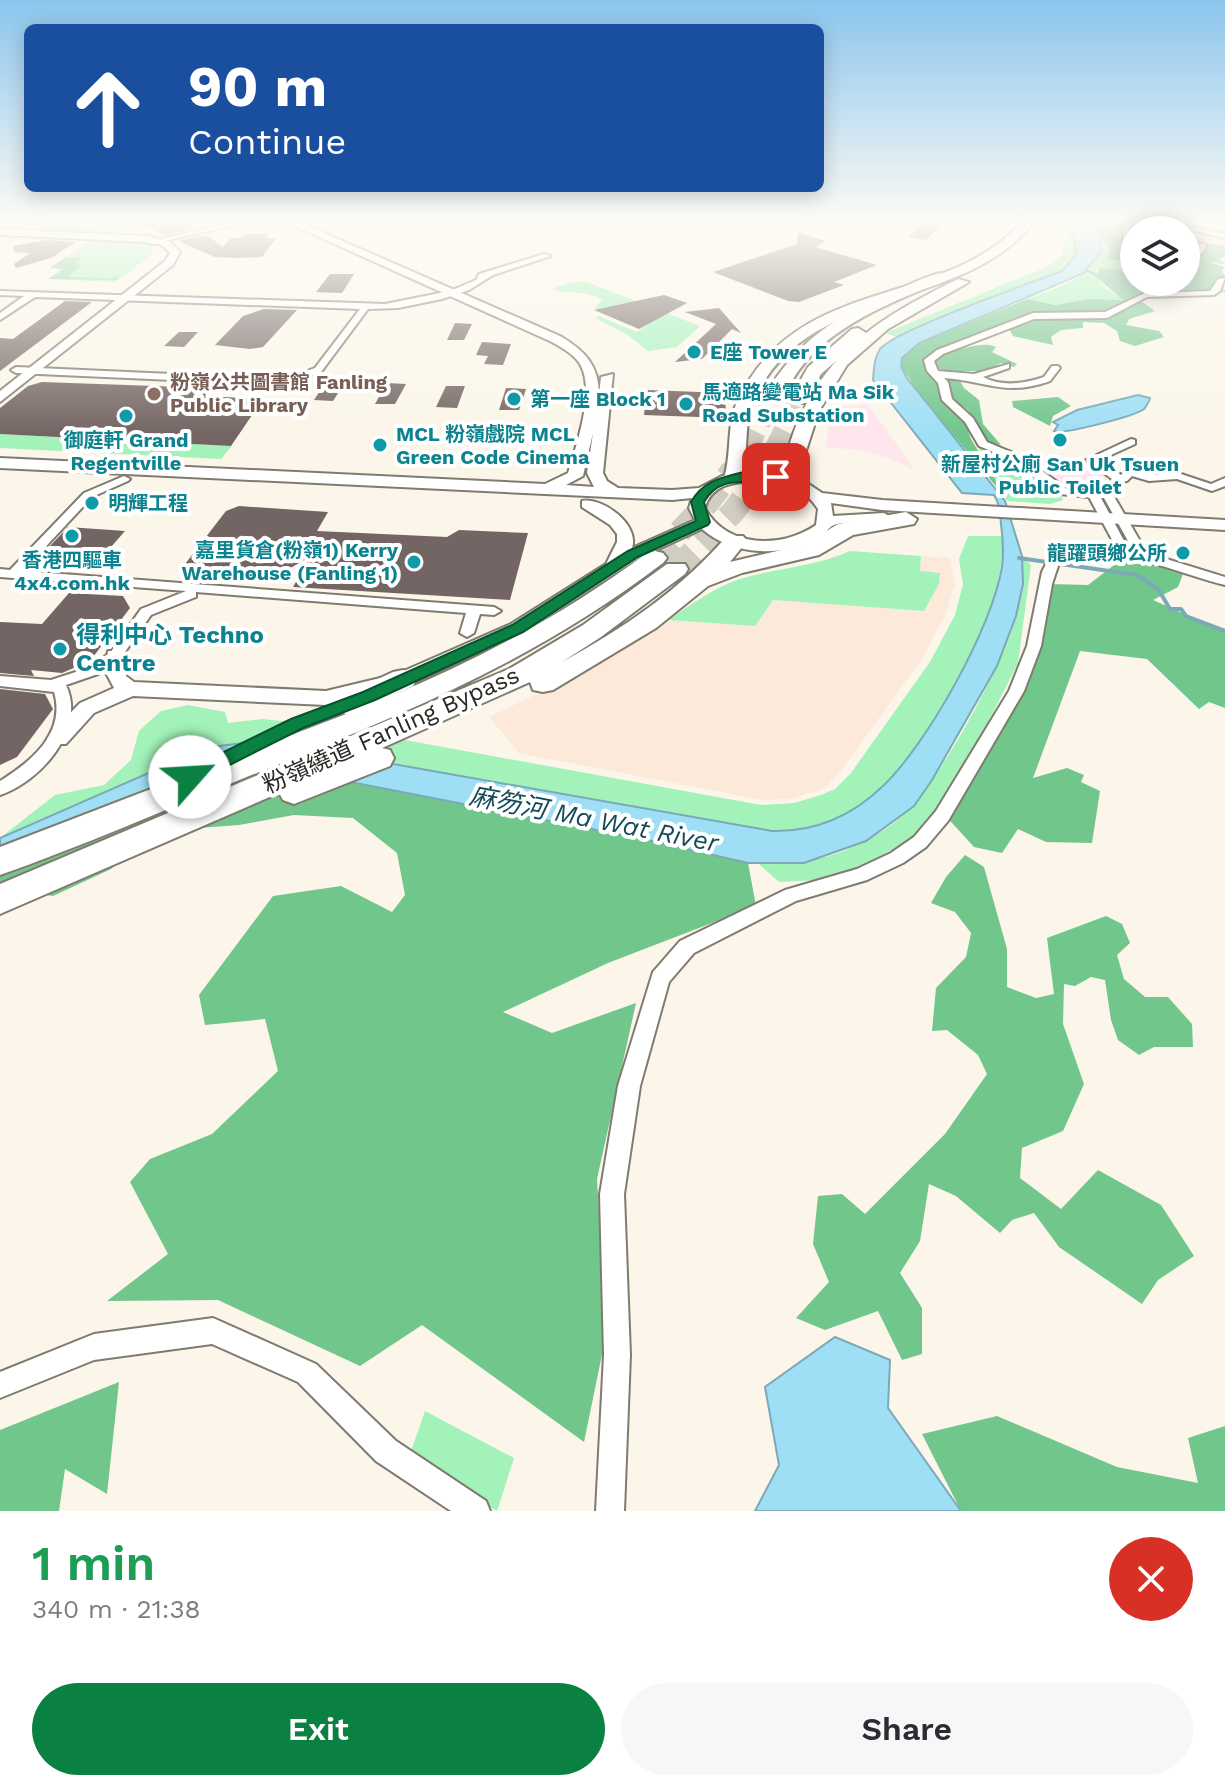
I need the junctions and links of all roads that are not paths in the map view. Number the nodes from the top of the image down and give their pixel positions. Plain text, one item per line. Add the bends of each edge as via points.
1 (0, 293) edge
2 (127, 293) edge
3 (128, 293) edge
4 (440, 293) edge
5 (461, 293) edge
6 (463, 293) edge
7 (890, 293) edge
8 (905, 293) edge
9 (940, 293) edge
10 (943, 293) edge
11 (1165, 293) edge
12 (1174, 293) edge
13 (1202, 293) edge
14 (33, 294) junction
15 (122, 297) junction
16 (365, 307) junction
17 (0, 317) edge
18 (1006, 366) dead end
19 (1055, 368) dead end
20 (16, 370) junction
21 (34, 371) junction
22 (935, 374) junction
23 (975, 377) junction
24 (0, 382) edge
25 (774, 395) tunnel mouth
26 (0, 398) edge
27 (799, 399) tunnel mouth
28 (1131, 442) dead end
29 (0, 463) edge
30 (0, 473) edge
31 (733, 478) junction
32 (1118, 478) junction
33 (124, 479) junction
34 (1225, 481) edge
35 (796, 483) junction
36 (535, 487) junction
37 (614, 492) junction
38 (703, 492) junction
39 (1093, 494) junction
40 (1108, 495) junction
41 (819, 497) junction
42 (588, 504) junction
43 (701, 518) junction
44 (906, 519) junction
45 (827, 521) junction
46 (1116, 523) junction
47 (1225, 525) edge
48 (1225, 535) edge
49 (735, 541) junction
50 (1133, 553) junction
51 (666, 563) tunnel mouth
52 (611, 567) junction
53 (6, 574) edge
54 (705, 579) junction
55 (1225, 581) edge
56 (131, 586) junction
57 (204, 591) junction
58 (474, 610) junction
59 (494, 611) dead end
60 (146, 612) junction
61 (467, 633) dead end
62 (115, 656) junction
63 (403, 679) junction
64 (0, 681) edge
65 (52, 685) junction
66 (131, 689) junction
67 (387, 722) junction
68 (58, 739) junction
69 (0, 789) edge
70 (0, 861) edge
71 (0, 899) edge
72 (0, 1385) edge
73 (476, 1511) edge
74 (610, 1511) edge

1 - 14 street
2 - 15 main road
3 - 15 main road
4 - 16 street via 412,303
5 - 36 main road via 556,339 591,373 593,387 575,476
6 - 37 main road via 569,335 600,359 608,386 597,480
7 - 31 main road via 821,321 777,353 742,411
8 - 25 highway via 825,333 798,356
9 - 27 highway via 883,318 848,341 814,371
10 - 35 main road via 891,320 843,356 803,427 791,471
11 - 22 street via 1145,295 1107,315 1033,316 933,357 929,365
12 - 13 street
14 - 15 street
14 - 17 street
15 - 16 street
15 - 20 main road
15 - 21 main road
16 - 21 street via 318,370 287,382
18 - 23 street
19 - 23 street via 1047,379 1027,384 987,386
20 - 21 street
20 - 24 main road
21 - 26 main road
22 - 23 street
22 - 39 street via 947,400 969,420 983,444 1019,459 1064,492
28 - 32 street via 1092,460
29 - 36 main road
30 - 33 main road
31 - 35 main road via 765,476
31 - 38 main road
32 - 34 street via 1130,471 1149,478 1178,476 1212,488
32 - 40 street
33 - 42 main road
33 - 53 street via 88,495
35 - 41 main road
36 - 37 main road
37 - 38 main road
38 - 43 main road via 697,502
39 - 40 street
39 - 46 street
40 - 46 street
41 - 45 main road
41 - 46 main road
42 - 43 main road via 671,508
42 - 52 main road via 620,525 628,540
43 - 49 main road
43 - 52 main road
44 - 45 main road
44 - 46 main road
44 - 54 highway via 854,527 811,550
45 - 49 main road via 811,537 793,544
46 - 47 main road
46 - 48 main road
46 - 50 street
49 - 54 highway
50 - 55 street
50 - 74 street via 1070,553 1049,563 1038,632 1019,684 942,816 920,842 872,871 791,895 687,947 660,978 629,1086 612,1194 617,1355
51 - 67 highway, 粉嶺繞道 Fanling Bypass via 592,631 519,676
52 - 63 main road via 518,628
53 - 56 street
54 - 67 highway via 615,646 492,710
56 - 57 street
56 - 60 street via 146,594
57 - 58 street
57 - 60 street
58 - 59 street
58 - 61 street
60 - 62 street
62 - 65 street via 93,671
62 - 66 main road via 115,675
63 - 66 main road via 326,698
63 - 67 highway
64 - 65 street
65 - 68 street via 61,689 67,705
66 - 68 main road via 87,708
67 - 70 highway, 粉嶺繞道 Fanling Bypass
67 - 71 highway, 粉嶺繞道 Fanling Bypass via 94,861
68 - 69 street
72 - 73 street via 94,1347 213,1331 307,1373 386,1451

